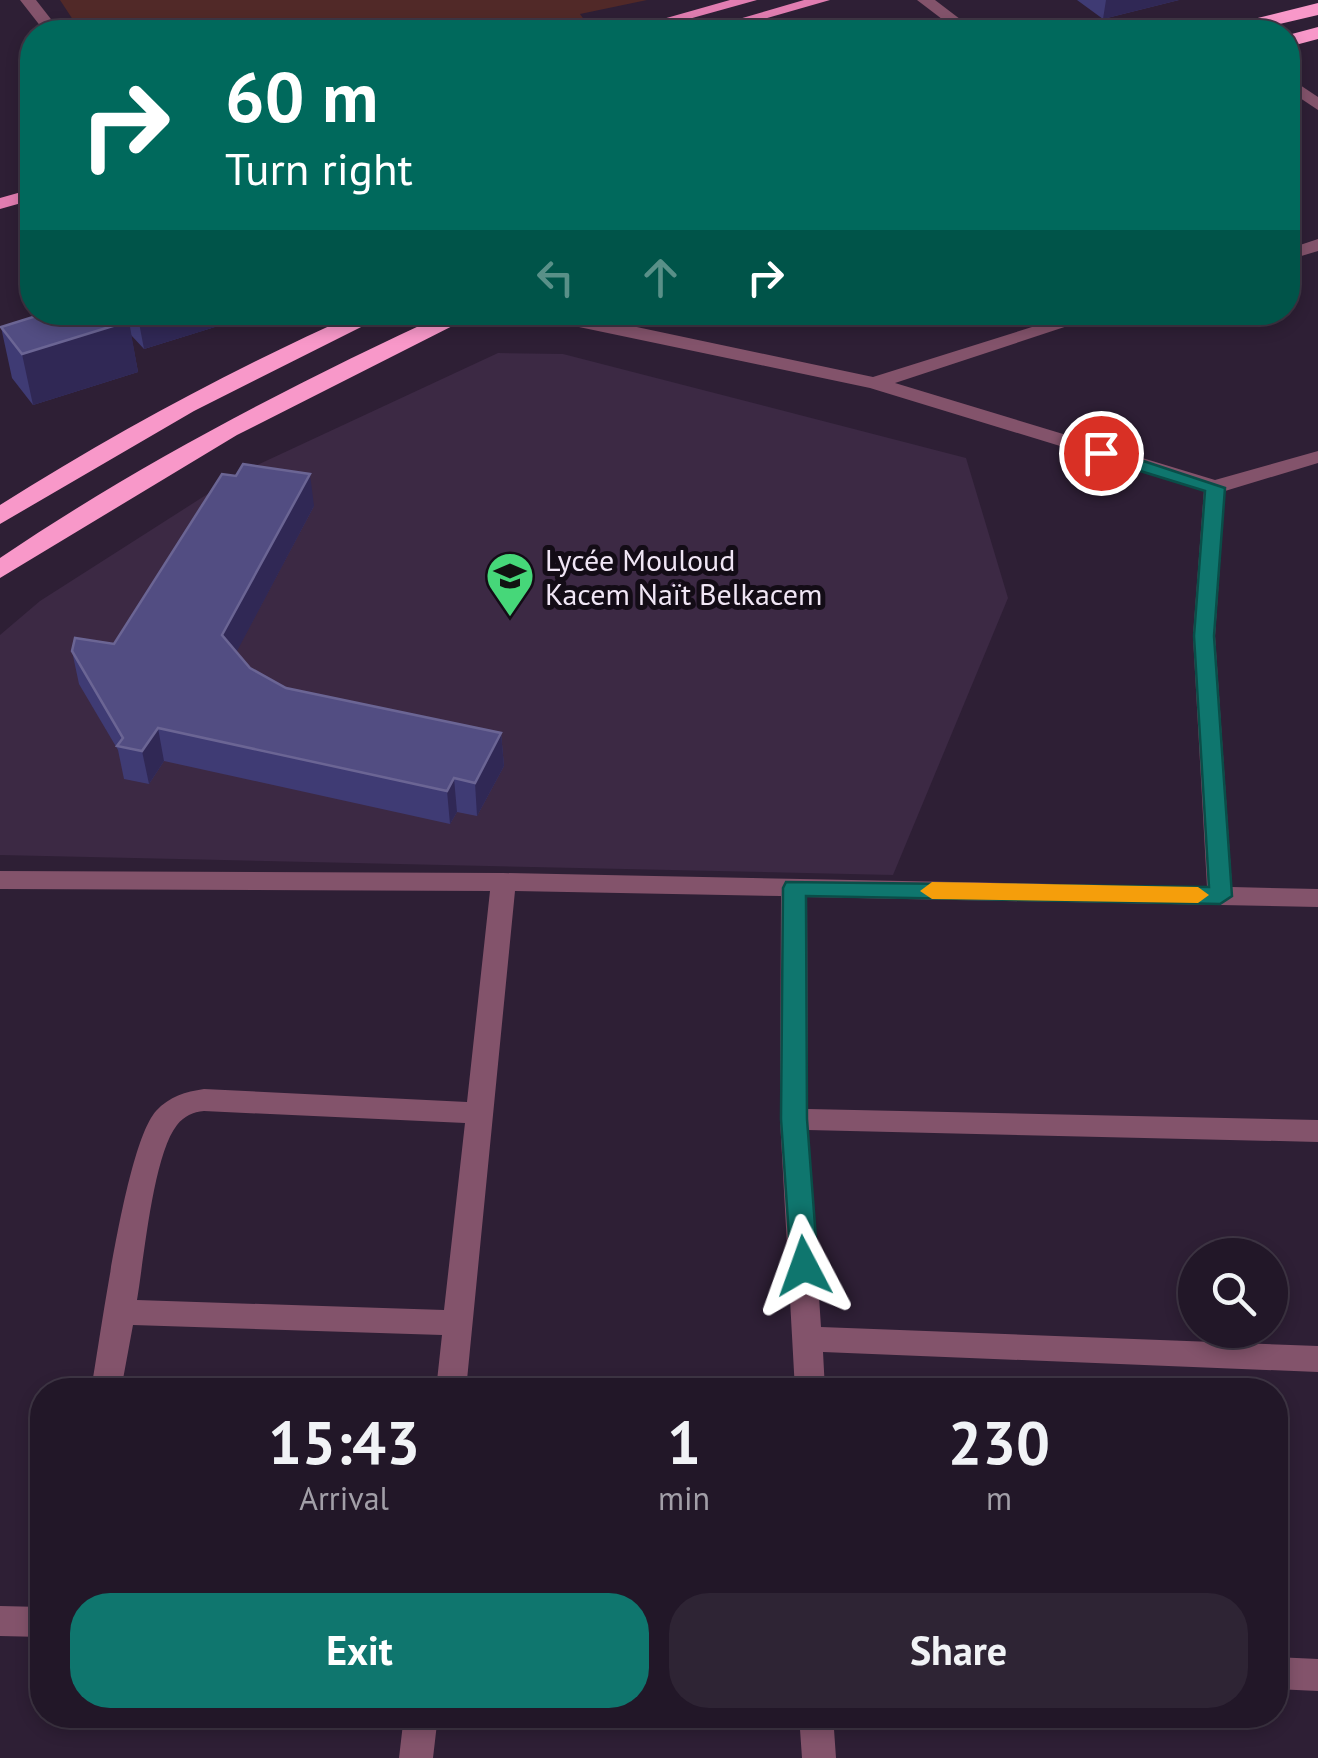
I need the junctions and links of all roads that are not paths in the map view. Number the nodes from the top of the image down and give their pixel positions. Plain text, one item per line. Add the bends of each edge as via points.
1 (28, 0) edge
2 (749, 0) edge
3 (822, 0) edge
4 (925, 0) edge
5 (720, 7) junction
6 (1318, 9) edge
7 (44, 20) edge
8 (671, 20) edge
9 (737, 20) edge
10 (747, 20) edge
11 (952, 20) edge
12 (1273, 20) edge
13 (350, 325) edge
14 (440, 325) edge
15 (598, 325) edge
16 (1059, 325) edge
17 (874, 383) junction
18 (1318, 457) edge
19 (1215, 488) junction
20 (0, 516) edge
21 (0, 570) edge
22 (0, 880) edge
23 (503, 882) junction
24 (794, 888) junction
25 (1220, 896) junction
26 (1318, 898) edge
27 (478, 1114) junction
28 (794, 1119) junction
29 (1318, 1131) edge
30 (120, 1312) junction
31 (456, 1323) junction
32 (810, 1339) junction
33 (1318, 1359) edge
34 (108, 1378) edge
35 (452, 1378) edge
36 (810, 1378) edge
37 (0, 1621) edge
38 (30, 1622) edge
39 (1288, 1675) edge
40 (1318, 1676) edge
41 (420, 1728) edge
42 (817, 1728) edge
43 (416, 1758) edge
44 (820, 1758) edge

1 - 7 street
2 - 5 main road
3 - 10 main road
4 - 11 street
5 - 8 main road
5 - 9 main road
6 - 12 highway
13 - 20 highway via 197,400
14 - 21 highway via 186,451
15 - 17 street
16 - 17 street
17 - 19 street
18 - 19 street
19 - 25 street via 1204,636
22 - 23 street
23 - 24 street
23 - 27 street
24 - 25 street
24 - 28 street
25 - 26 street
27 - 30 street via 184,1103 164,1120 145,1170
27 - 31 street
28 - 29 street
28 - 32 street
30 - 31 street
30 - 34 street
31 - 35 street
32 - 33 street
32 - 36 street
37 - 38 street
39 - 40 street
41 - 43 street
42 - 44 street

